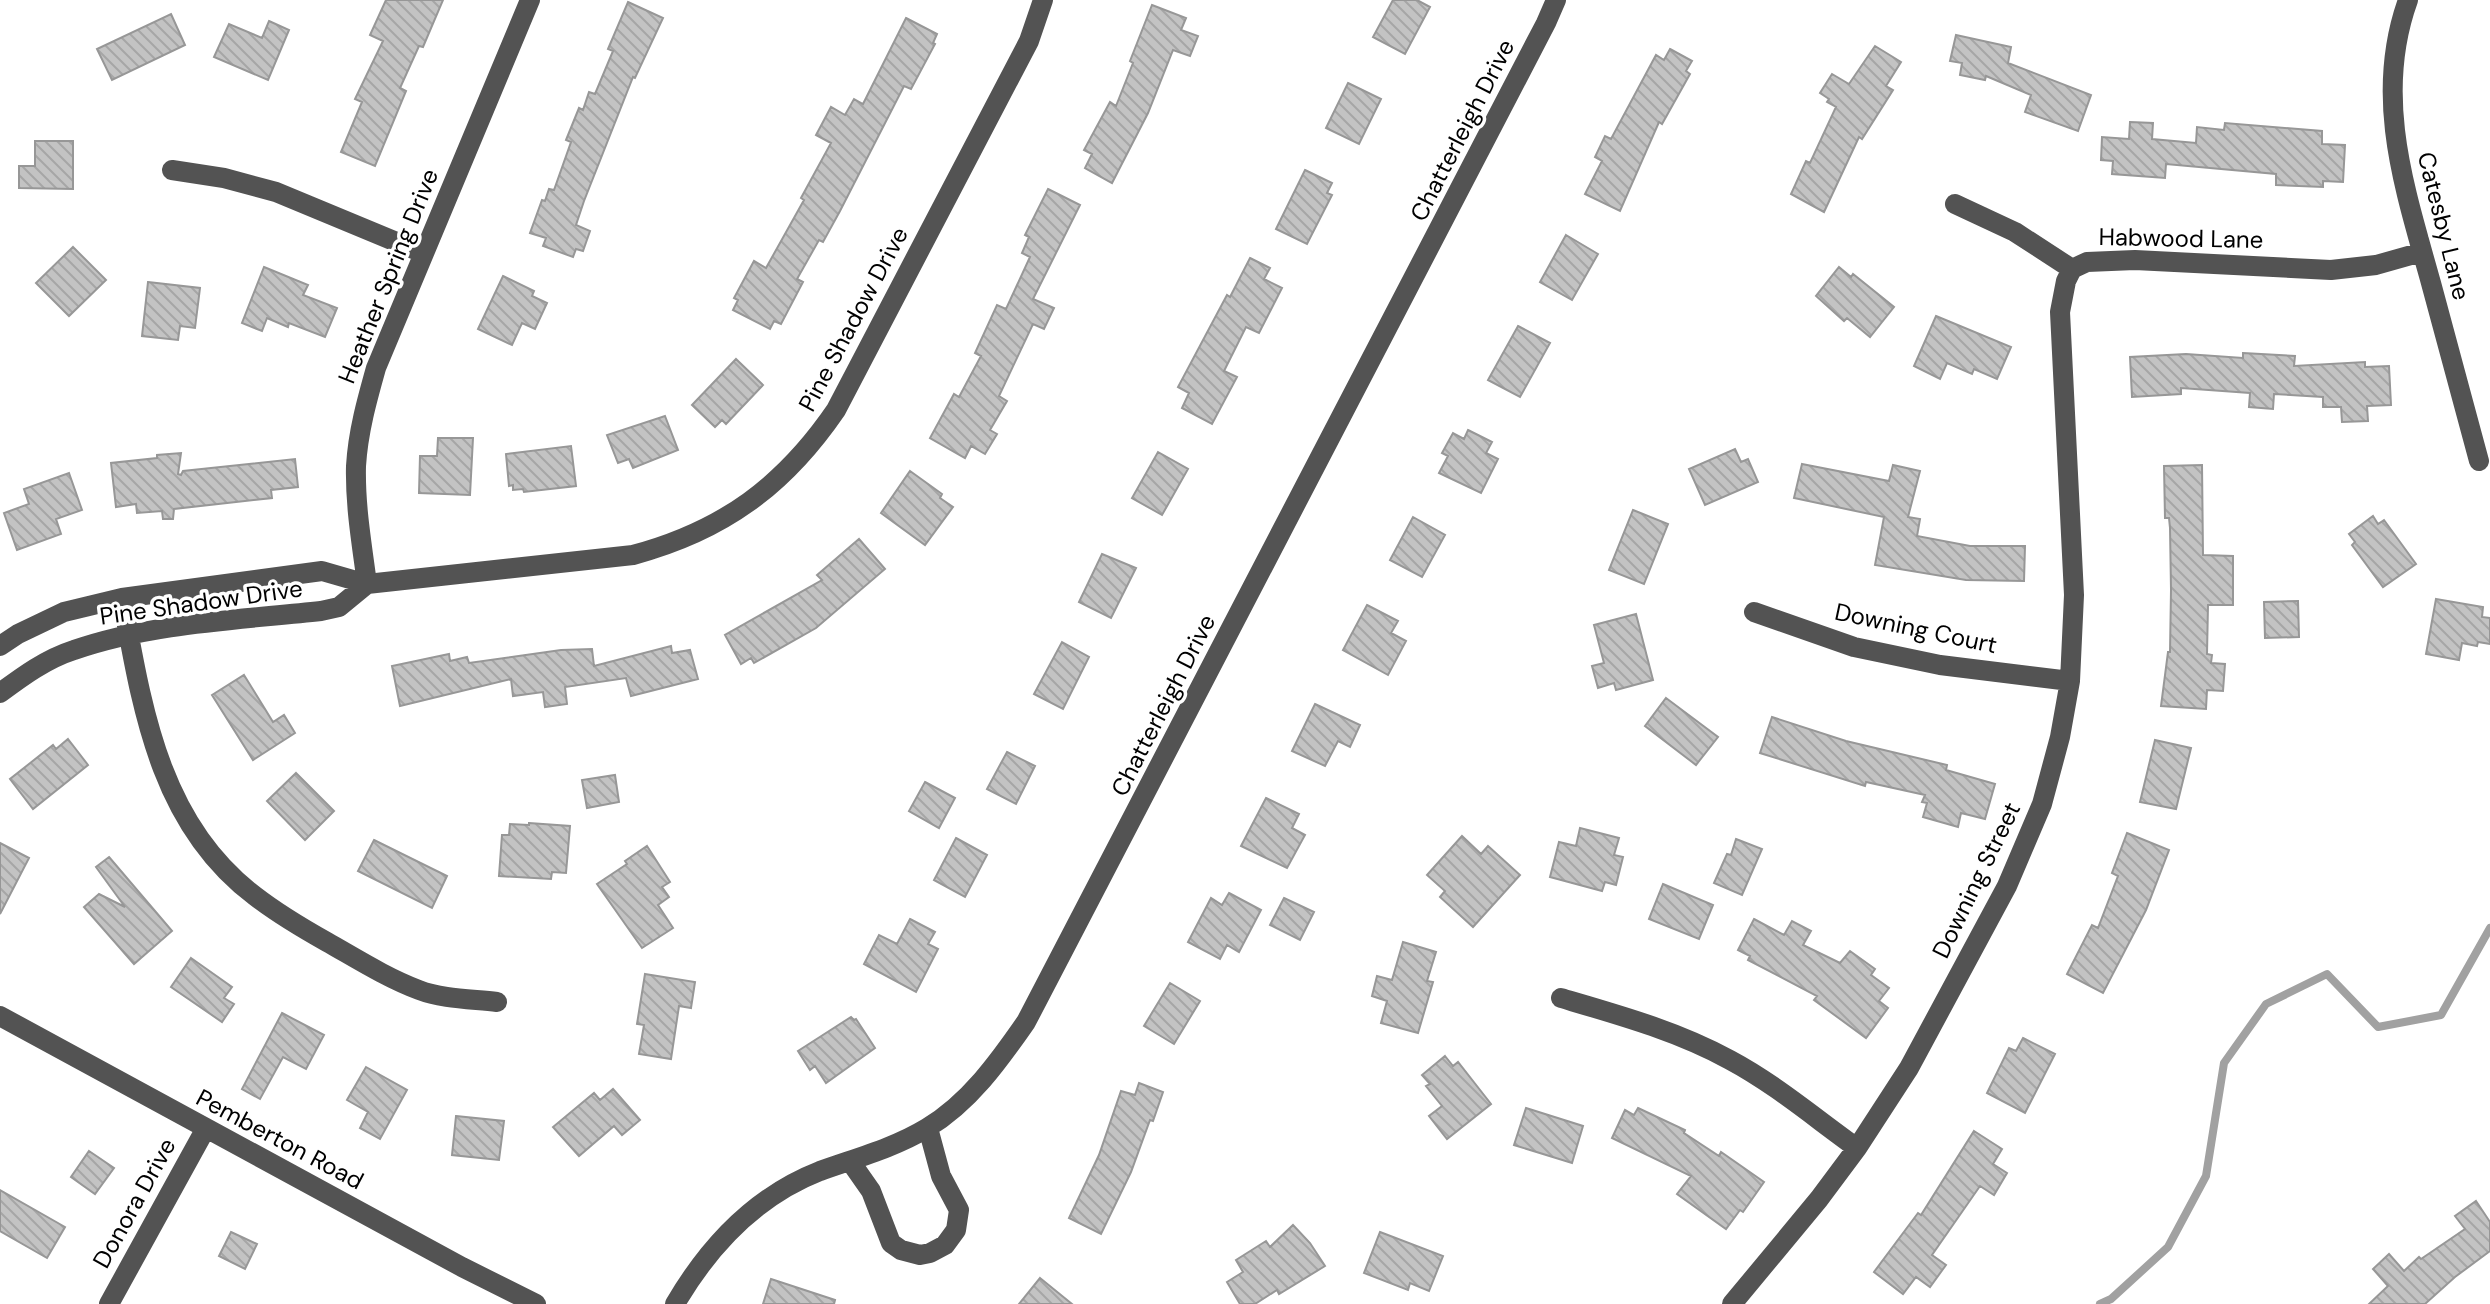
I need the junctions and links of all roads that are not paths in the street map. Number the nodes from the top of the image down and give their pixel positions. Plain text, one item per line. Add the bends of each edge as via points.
1 (530, 0) edge
2 (1043, 0) edge
3 (1556, 0) edge
4 (2408, 0) edge
5 (172, 170) dead end
6 (1955, 204) dead end
7 (2422, 252) junction
8 (423, 253) junction
9 (2072, 269) junction
10 (2479, 461) dead end
11 (367, 584) junction
12 (122, 598) junction
13 (1754, 612) dead end
14 (129, 635) junction
15 (0, 646) edge
16 (2070, 681) junction
17 (0, 693) edge
18 (1561, 998) dead end
19 (497, 1002) dead end
20 (0, 1016) edge
21 (206, 1128) junction
22 (928, 1128) junction
23 (1857, 1148) junction
24 (850, 1161) junction
25 (109, 1304) edge
26 (536, 1304) edge
27 (675, 1304) edge
28 (1732, 1304) edge

1 - 8 street, Heather Spring Drive
2 - 11 street, Pine Shadow Drive via 1029,41 836,410 813,443 765,492 712,526 633,555
3 - 22 street, Chatterleigh Drive via 1032,1011 994,1069
4 - 7 street, Catesby Lane via 2392,94 2398,160
5 - 8 street via 276,192
6 - 9 street, Habwood Lane via 2015,232
7 - 9 street, Habwood Lane via 2331,270 2135,260 2087,262
7 - 10 street, Catesby Lane
8 - 11 street, Heather Spring Drive via 363,414 356,465
9 - 16 street, Downing Street via 2060,312 2074,595
11 - 12 street, Pine Shadow Drive via 322,571
11 - 14 street, Pine Shadow Drive via 339,607 321,611
12 - 14 street
12 - 15 street, Pine Shadow Drive via 64,612
13 - 16 street, Downing Court via 1854,647 1940,665
14 - 17 street, Pine Shadow Drive via 72,650
14 - 19 street via 159,764 186,818 220,863 253,895 371,967 433,994
16 - 23 street, Downing Street via 2042,804 2007,886 1909,1068
18 - 23 street via 1641,1021 1729,1059
20 - 21 street, Pemberton Road
21 - 25 street, Donora Drive
21 - 26 street, Pemberton Road
22 - 24 street, Chatterleigh Drive
22 - 24 street via 941,1176 959,1210 956,1230 930,1253 920,1255 891,1243 871,1191
23 - 28 street, Downing Street
24 - 27 street, Chatterleigh Drive via 817,1172 761,1203 729,1230

